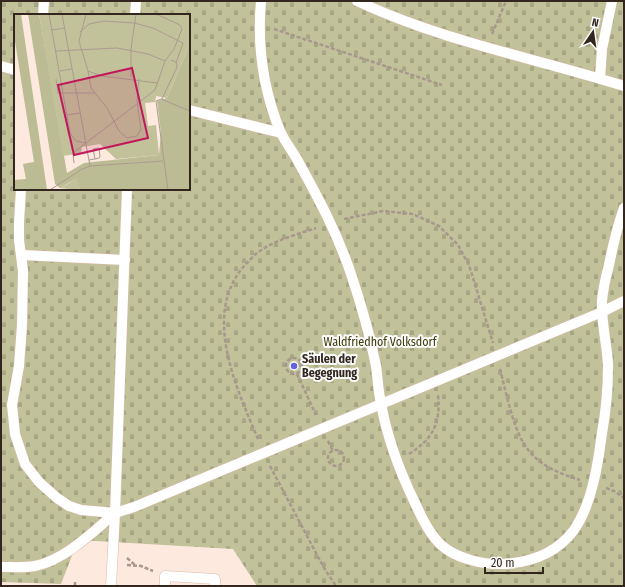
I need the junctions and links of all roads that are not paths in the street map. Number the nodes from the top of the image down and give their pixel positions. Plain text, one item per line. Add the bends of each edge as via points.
1 (44, 1) edge
2 (136, 1) edge
3 (261, 1) edge
4 (357, 1) edge
5 (612, 1) edge
6 (43, 14) edge
7 (135, 14) edge
8 (1, 66) edge
9 (14, 70) edge
10 (600, 79) junction
11 (624, 86) edge
12 (190, 110) edge
13 (281, 133) junction
14 (21, 190) edge
15 (127, 190) edge
16 (624, 208) edge
17 (22, 255) junction
18 (125, 260) junction
19 (624, 301) edge
20 (602, 312) junction
21 (381, 404) junction
22 (116, 513) junction
23 (1, 567) edge
24 (165, 581) edge
25 (111, 586) edge
26 (215, 586) edge

1 - 6 lane
2 - 7 lane
3 - 13 lane via 260,25 265,81
4 - 10 lane via 427,30
5 - 10 lane via 602,49
8 - 9 lane
10 - 11 lane
12 - 13 lane
13 - 21 lane via 332,223 351,272 376,367
14 - 17 lane via 19,240
15 - 18 lane
16 - 20 lane via 606,277
17 - 18 lane
17 - 22 lane via 22,324 19,366 12,405 15,434 25,464 39,482 70,506 80,510
18 - 22 lane
19 - 20 lane
20 - 21 lane
20 - 21 lane via 608,366 607,403 594,485 574,529 546,554 522,563 497,564 472,560 443,546 432,535 407,486 396,460
21 - 22 lane
22 - 23 lane via 56,558 36,566
22 - 25 lane
24 - 26 lane via 215,579

